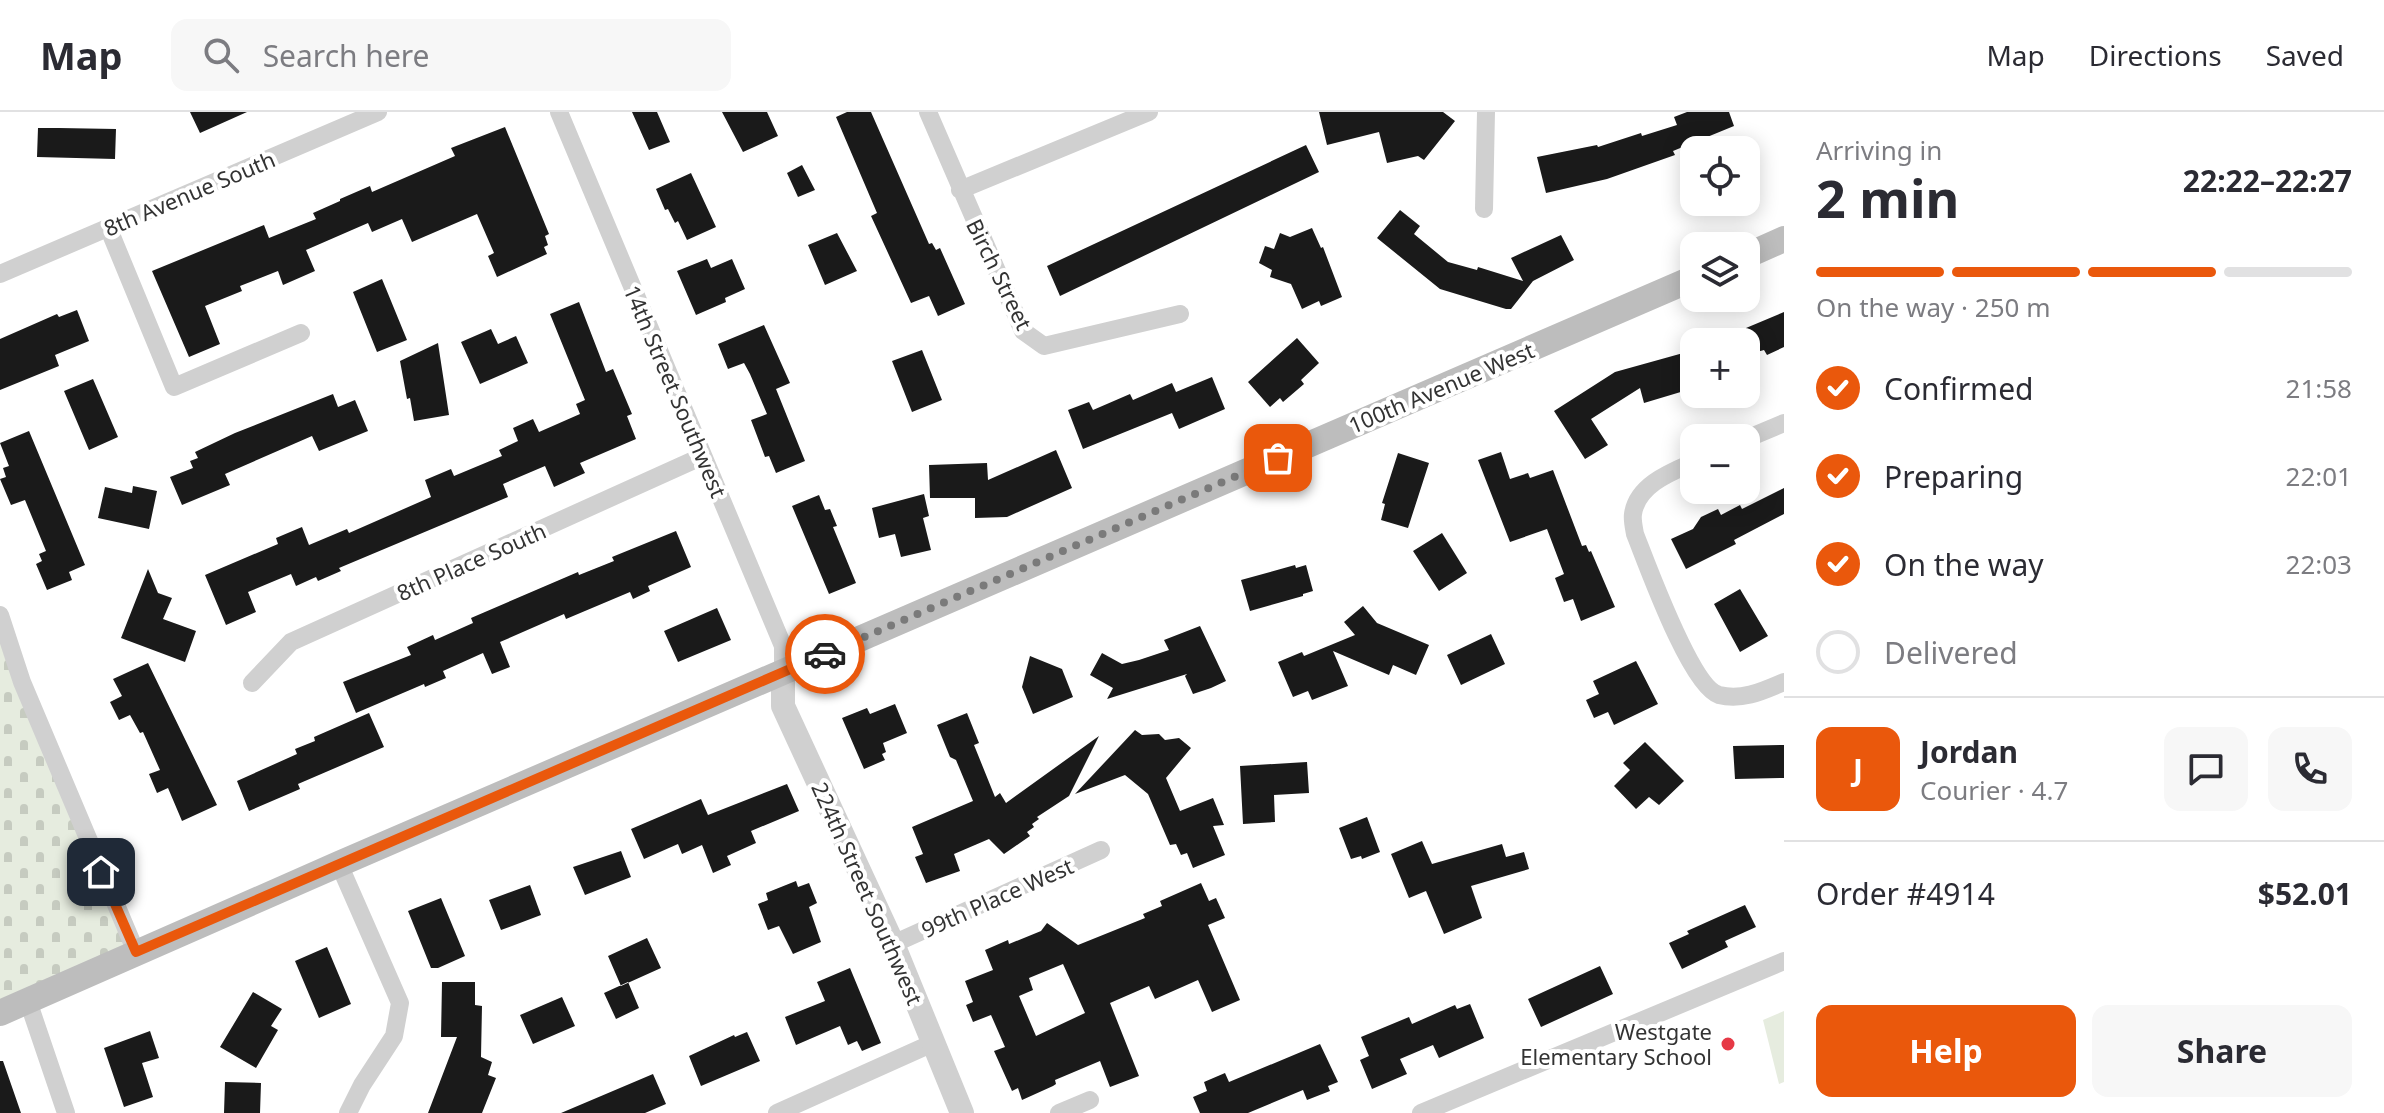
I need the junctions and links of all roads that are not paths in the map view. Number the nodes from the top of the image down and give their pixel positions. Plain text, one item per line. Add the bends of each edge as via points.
1 (378, 112) edge
2 (559, 112) edge
3 (928, 112) edge
4 (1149, 112) edge
5 (1486, 112) edge
6 (960, 190) junction
7 (1484, 209) dead end
8 (108, 227) junction
9 (1784, 239) edge
10 (1760, 250) edge
11 (0, 274) edge
12 (1680, 284) edge
13 (1180, 314) dead end
14 (301, 333) dead end
15 (1784, 423) edge
16 (1760, 433) edge
17 (703, 456) junction
18 (1680, 469) edge
19 (0, 615) edge
20 (783, 672) junction
21 (1784, 682) edge
22 (252, 683) dead end
23 (1101, 850) dead end
24 (339, 864) junction
25 (893, 944) junction
26 (136, 952) junction
27 (1784, 961) edge
28 (28, 1001) junction
29 (0, 1013) edge
30 (933, 1043) junction
31 (1090, 1100) dead end
32 (66, 1113) edge
33 (348, 1113) edge
34 (777, 1113) edge
35 (962, 1113) edge
36 (1059, 1113) edge
37 (1421, 1113) edge

1 - 8 street, 8th Avenue South
2 - 17 street, 14th Street Southwest
3 - 6 street, Birch Street
4 - 6 street
5 - 7 street
6 - 13 street, Birch Street via 1023,331 1044,346
8 - 11 street, 8th Avenue South
8 - 14 street via 174,387
9 - 10 main road
12 - 20 main road, 100th Avenue West
15 - 16 street
17 - 20 street, 14th Street Southwest via 783,646
17 - 22 street, 8th Place South via 291,642
18 - 21 street via 1658,479 1633,514 1635,534 1685,653 1697,676 1716,695 1738,698
19 - 26 street via 22,682
20 - 24 main road, 100th Avenue West
20 - 25 street, 224th Street Southwest via 783,706
23 - 25 street, 99th Place West
24 - 26 main road, 100th Avenue West
24 - 33 street via 400,1003 394,1036
25 - 30 street, 224th Street Southwest
26 - 28 main road, 100th Avenue West
27 - 37 street
28 - 29 main road, 100th Avenue West
28 - 32 street
30 - 34 street
30 - 35 street, 224th Street Southwest
31 - 36 street

